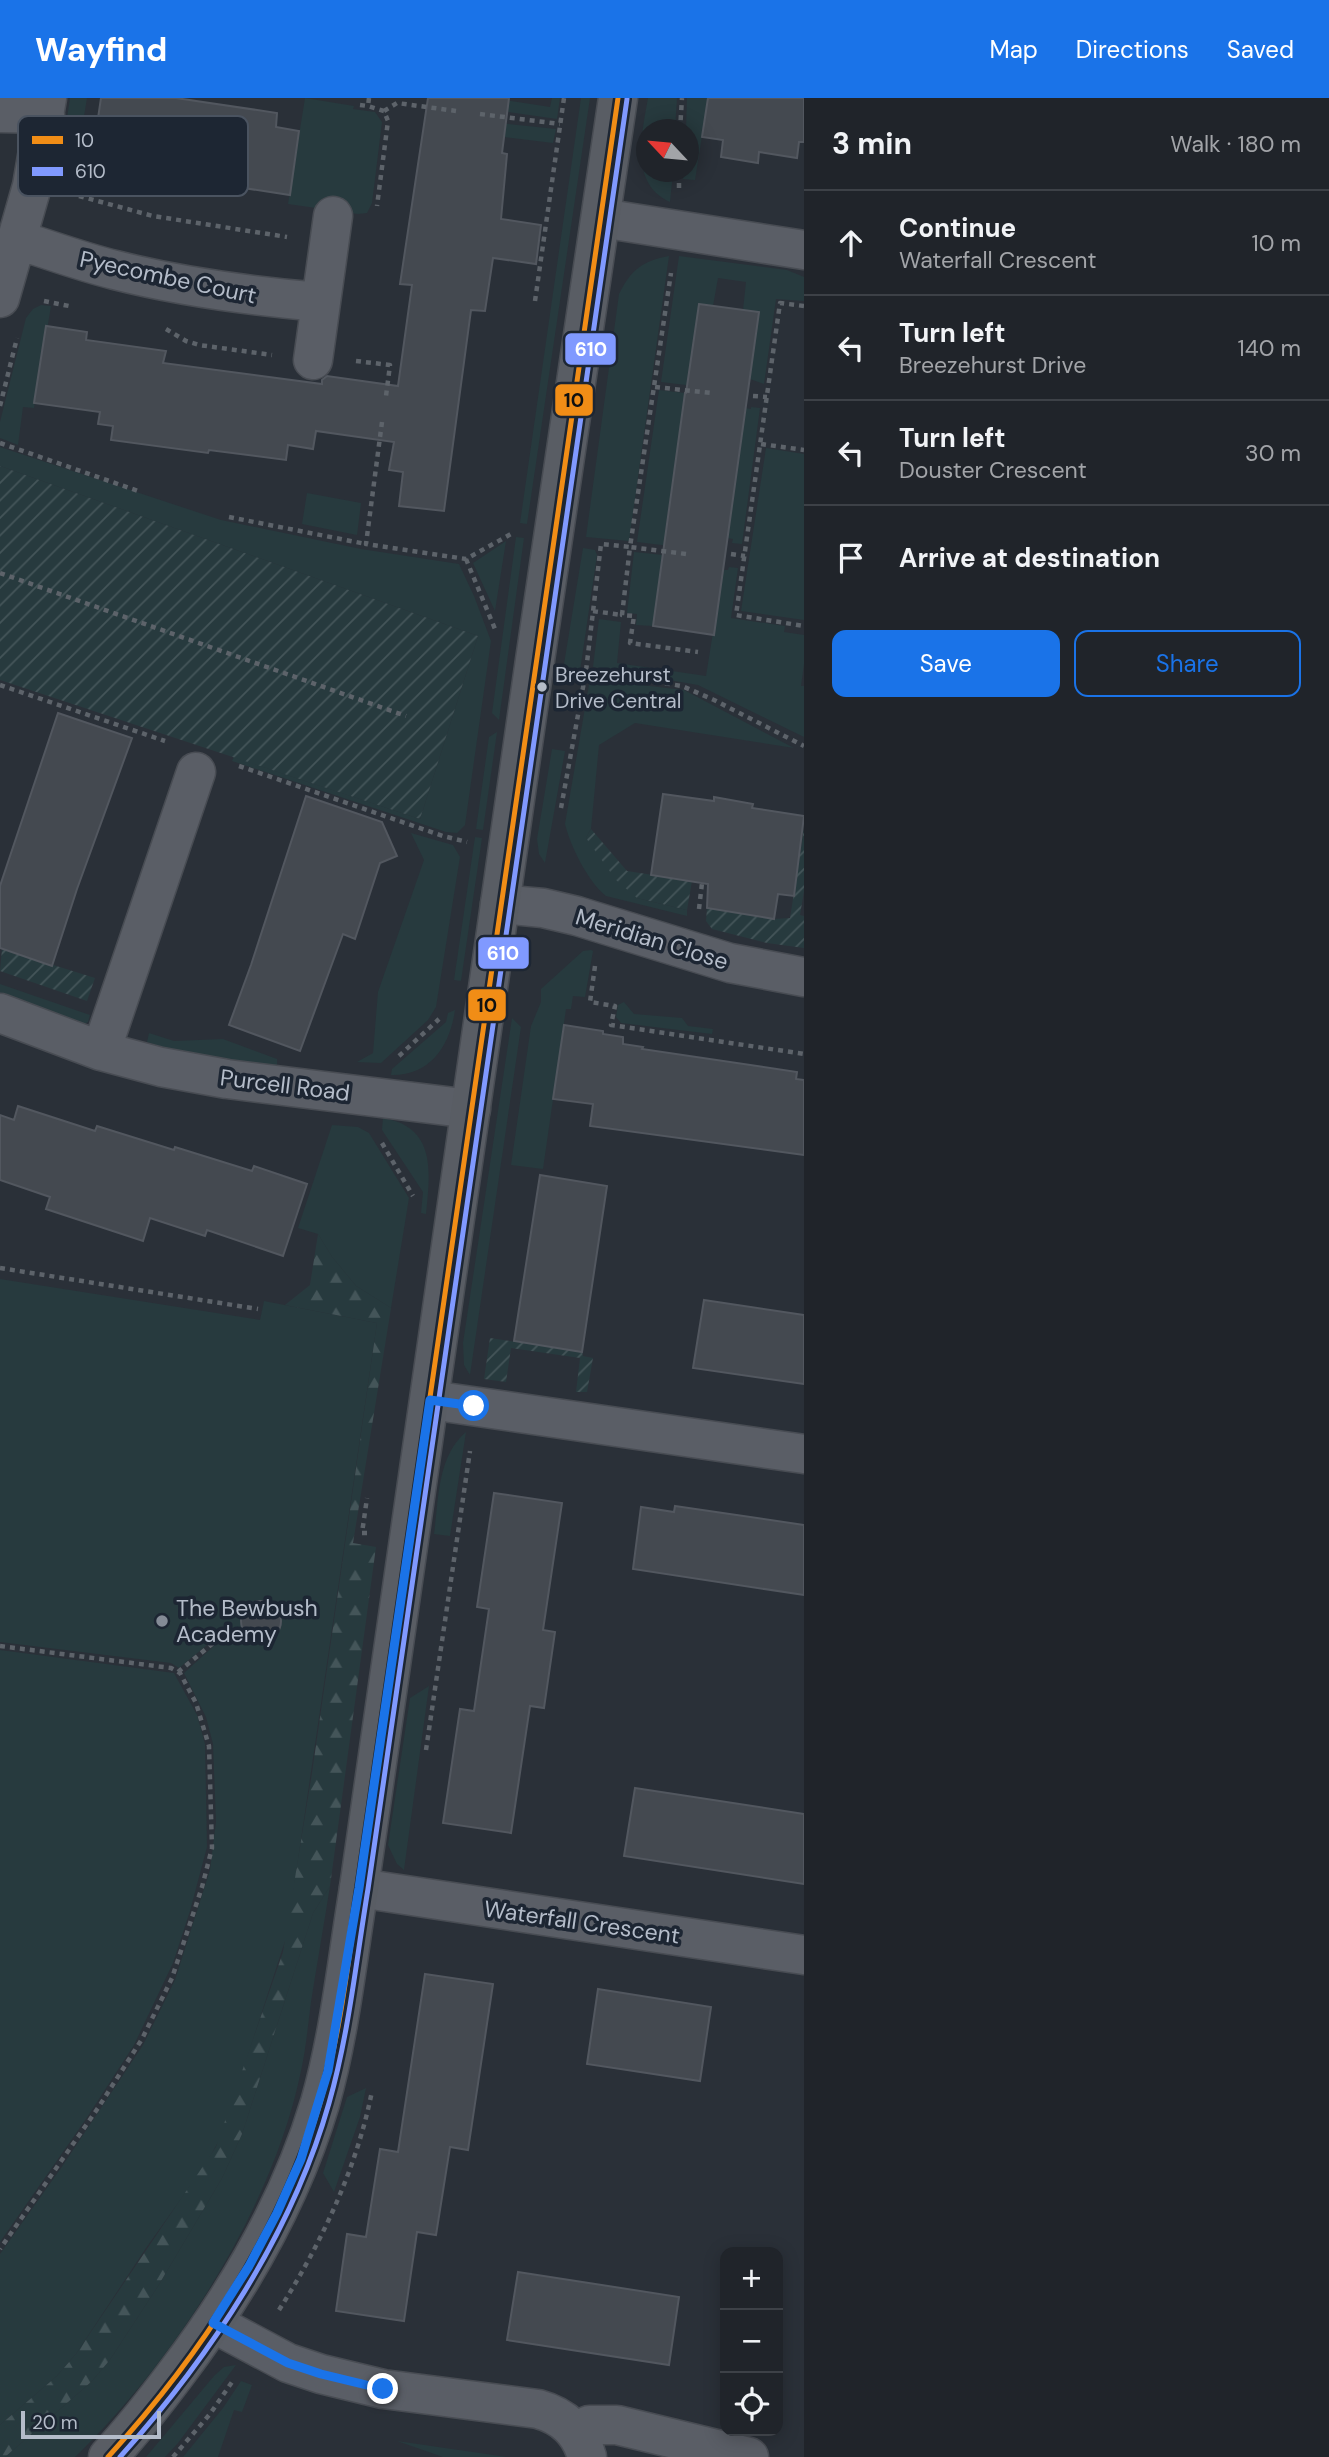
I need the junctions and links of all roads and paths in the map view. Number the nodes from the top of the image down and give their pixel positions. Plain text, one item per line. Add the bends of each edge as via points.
1 (564, 98) edge
2 (618, 98) edge
3 (682, 98) edge
4 (360, 105) dead end
5 (46, 106) edge
6 (368, 106) dead end
7 (384, 111) dead end
8 (456, 111) dead end
9 (0, 113) edge
10 (480, 114) dead end
11 (681, 119) edge
12 (560, 124) junction
13 (29, 196) edge
14 (79, 196) dead end
15 (333, 216) dead end
16 (601, 218) junction
17 (288, 237) dead end
18 (18, 240) junction
19 (804, 250) edge
20 (0, 298) edge
21 (38, 300) dead end
22 (535, 301) dead end
23 (320, 302) junction
24 (804, 306) edge
25 (74, 307) dead end
26 (163, 327) dead end
27 (18, 336) dead end
28 (313, 360) junction
29 (655, 387) dead end
30 (711, 393) dead end
31 (386, 396) dead end
32 (753, 396) dead end
33 (767, 397) junction
34 (0, 406) edge
35 (382, 422) dead end
36 (0, 443) edge
37 (761, 444) junction
38 (804, 450) edge
39 (141, 492) dead end
40 (229, 517) dead end
41 (553, 540) junction
42 (366, 544) junction
43 (601, 544) dead end
44 (686, 554) dead end
45 (731, 554) dead end
46 (745, 556) junction
47 (466, 559) junction
48 (0, 573) edge
49 (593, 611) dead end
50 (622, 615) junction
51 (804, 626) edge
52 (498, 637) dead end
53 (698, 652) dead end
54 (586, 671) dead end
55 (406, 716) dead end
56 (804, 746) edge
57 (196, 772) dead end
58 (500, 904) junction
59 (596, 964) dead end
60 (804, 977) edge
61 (0, 1013) edge
62 (101, 1051) junction
63 (804, 1054) edge
64 (471, 1109) junction
65 (0, 1268) edge
66 (258, 1309) dead end
67 (430, 1400) junction
68 (804, 1454) edge
69 (244, 1630) dead end
70 (0, 1646) edge
71 (178, 1672) junction
72 (359, 1888) junction
73 (804, 1955) edge
74 (0, 2249) edge
75 (213, 2323) junction
76 (581, 2444) edge
77 (107, 2457) edge
78 (749, 2457) edge

1 - 12 path
2 - 16 street
3 - 11 path
4 - 6 path
5 - 9 street
7 - 8 path via 397,103
10 - 12 path
12 - 22 path
13 - 18 street
14 - 17 path via 153,216
15 - 23 street
16 - 19 street
16 - 41 street
18 - 20 street
18 - 23 street, Pyecombe Court via 155,279
21 - 25 path
23 - 28 street
24 - 33 path via 780,303
26 - 28 path via 199,345
27 - 34 path
28 - 31 path via 390,365
29 - 30 path
32 - 33 path
33 - 37 path
35 - 42 path
36 - 39 path
37 - 38 path
37 - 46 path
40 - 42 path
41 - 43 path
41 - 47 path via 513,532
41 - 58 street
42 - 47 path
44 - 50 path via 630,547
45 - 46 path
46 - 51 path via 736,615
47 - 52 path
48 - 55 path
49 - 50 path
50 - 53 path via 634,616 630,643
54 - 56 path via 682,686
57 - 62 street
58 - 60 street, Meridian Close via 577,916 730,963
58 - 64 street
59 - 63 path via 590,1002 615,1006 611,1025
61 - 62 street, Purcell Road
62 - 64 street, Purcell Road via 227,1079
64 - 67 street
65 - 66 path
67 - 68 street
67 - 72 street
69 - 71 path via 217,1640
70 - 71 path
71 - 74 path via 200,1713 209,1746 212,1848 198,1899 172,1978 142,2039
72 - 73 street, Waterfall Crescent
72 - 75 street via 334,2043 310,2133 277,2213
75 - 76 street via 312,2372 383,2389 538,2409 559,2417
75 - 77 street via 140,2422
76 - 78 street via 589,2425 617,2425

